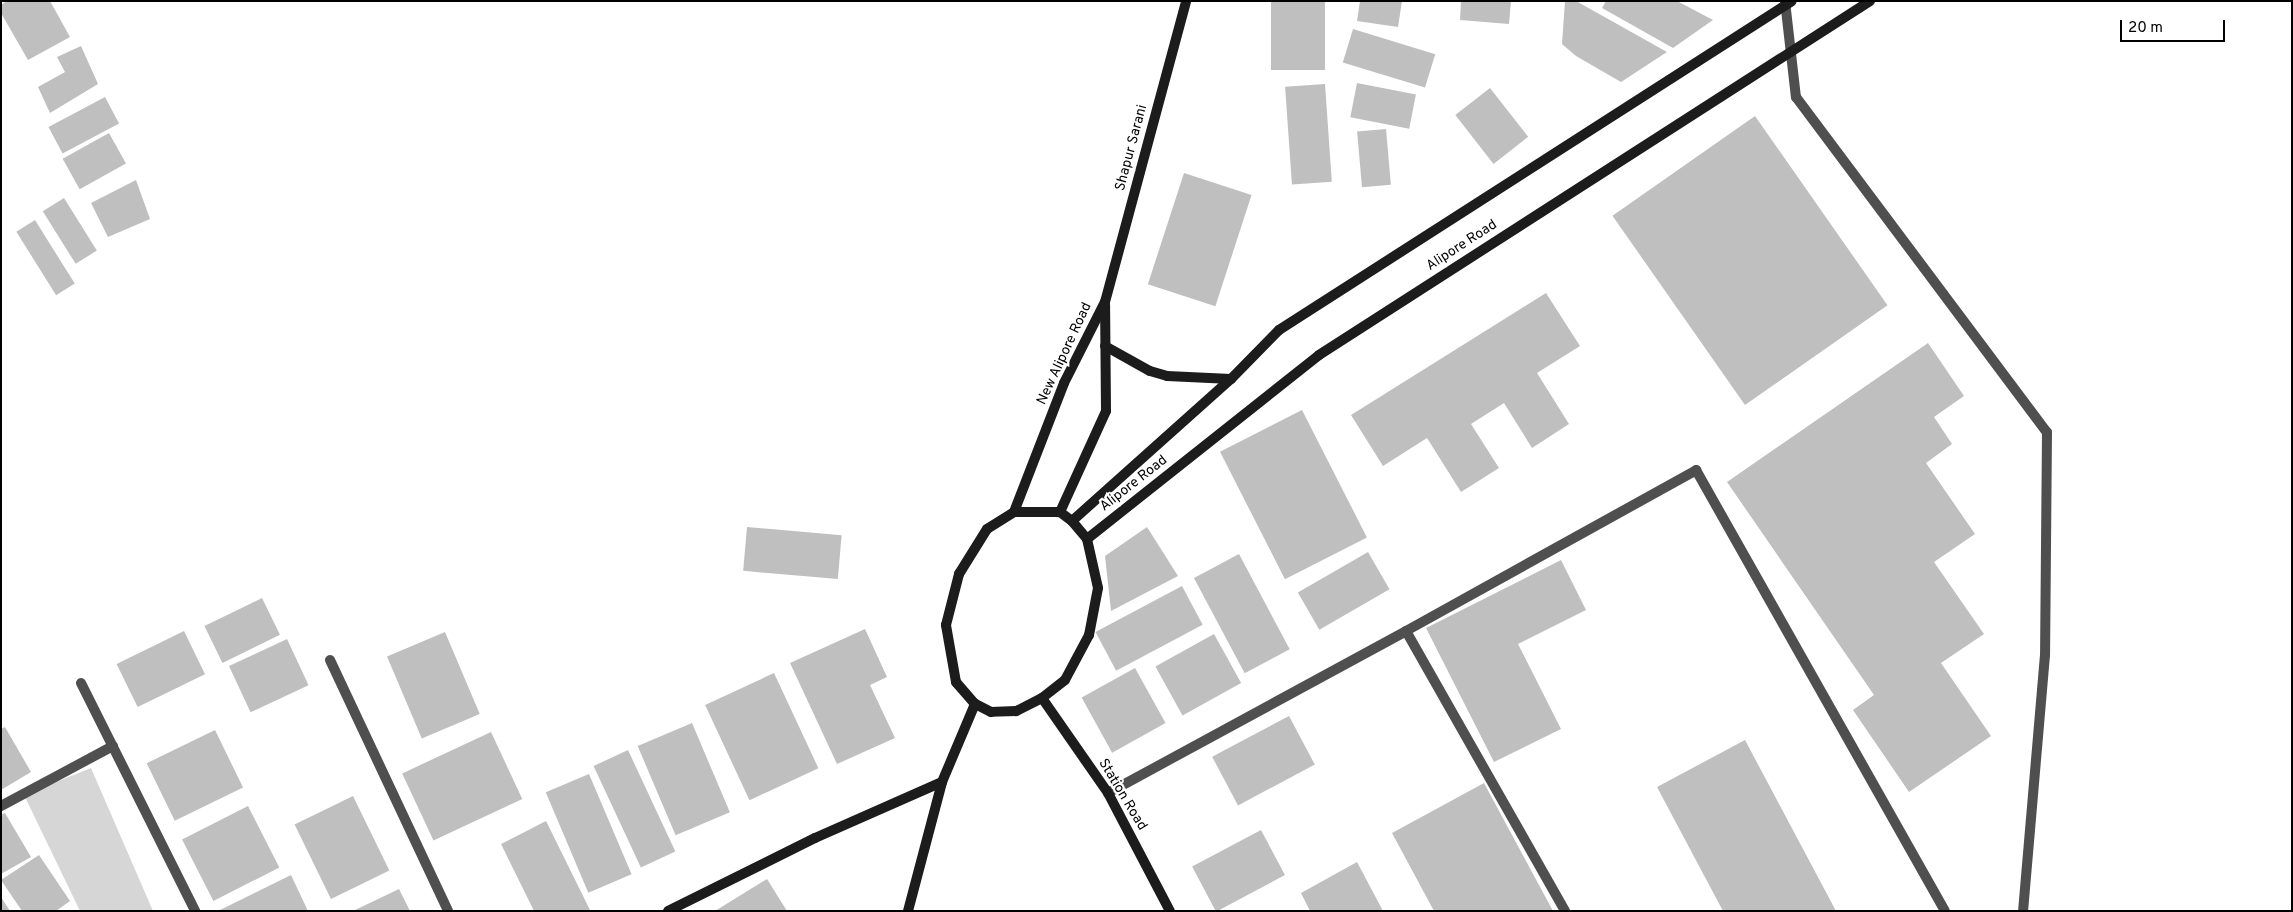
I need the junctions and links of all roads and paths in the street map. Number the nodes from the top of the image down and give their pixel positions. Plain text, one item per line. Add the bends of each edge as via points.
1 (1186, 1) edge
2 (1785, 1) edge
3 (1792, 1) edge
4 (1870, 1) edge
5 (1105, 302) junction
6 (1106, 346) junction
7 (1231, 379) junction
8 (1014, 512) junction
9 (1060, 512) junction
10 (1072, 521) junction
11 (1087, 539) junction
12 (1406, 631) junction
13 (330, 660) dead end
14 (81, 683) dead end
15 (1042, 698) junction
16 (975, 704) junction
17 (113, 746) junction
18 (942, 782) junction
19 (1108, 793) junction
20 (1, 806) edge
21 (195, 911) edge
22 (448, 911) edge
23 (668, 911) edge
24 (908, 911) edge
25 (1170, 911) edge
26 (1565, 911) edge
27 (1945, 911) edge
28 (2022, 911) edge

1 - 5 main road, Shapur Sarani
2 - 28 street via 1796,97 2047,432 2044,655
3 - 7 main road, Alipore Road, bridge via 1279,330
4 - 11 main road, Alipore Road, bridge via 1318,355
5 - 6 main road, New Alipore Road
5 - 8 main road, New Alipore Road via 1064,383
6 - 7 main road via 1135,365 1158,374
6 - 9 main road, New Alipore Road via 1106,411
7 - 10 main road, Alipore Road
8 - 9 main road
8 - 16 main road via 987,529 959,574 946,625 956,682
9 - 10 main road
10 - 11 main road
11 - 15 main road via 1098,588 1089,635 1065,680
12 - 19 street
12 - 26 street
12 - 27 street via 1696,470
13 - 22 street
14 - 17 street
15 - 16 main road via 1016,711 991,712
15 - 19 main road, Station Road
16 - 18 main road
17 - 20 street
17 - 21 street
18 - 23 main road via 815,838
18 - 24 main road
19 - 25 main road, Station Road

